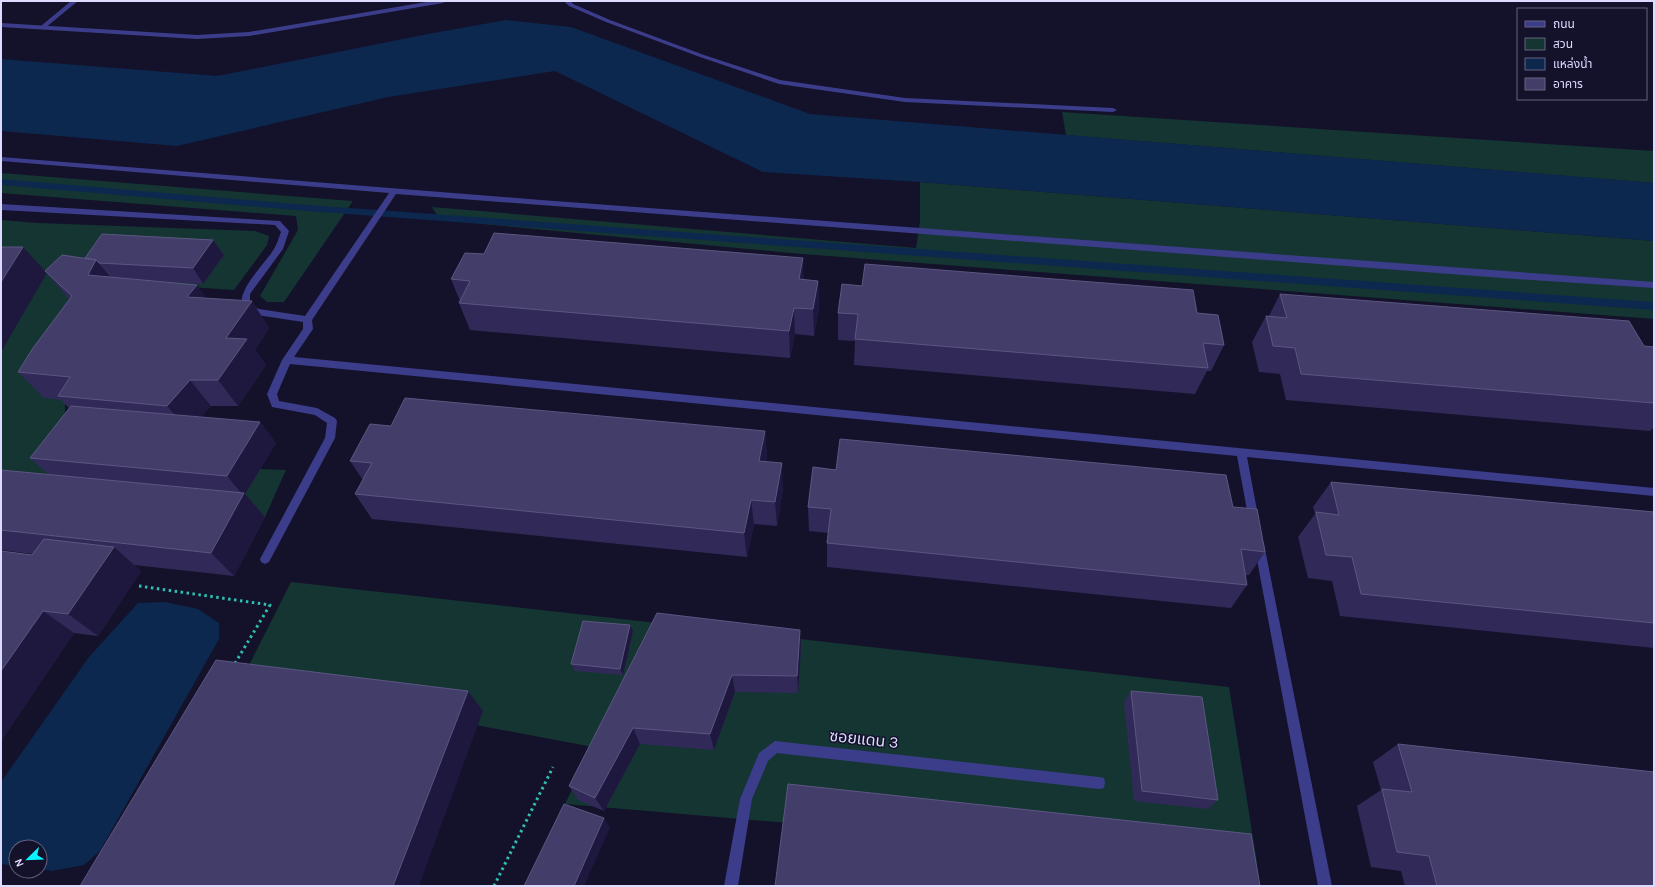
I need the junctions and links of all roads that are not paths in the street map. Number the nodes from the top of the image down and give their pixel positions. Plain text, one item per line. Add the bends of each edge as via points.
1 (75, 1) edge
2 (443, 1) edge
3 (568, 1) edge
4 (1, 25) edge
5 (43, 27) junction
6 (1113, 110) dead end
7 (1, 160) edge
8 (394, 191) junction
9 (1, 207) edge
10 (1654, 285) edge
11 (307, 320) junction
12 (287, 360) junction
13 (1241, 452) junction
14 (1654, 492) edge
15 (265, 559) dead end
16 (1099, 783) dead end
17 (731, 886) edge
18 (1325, 886) edge

1 - 5 street
2 - 5 street via 249,34 198,36
3 - 6 street via 615,23 779,82 905,100
4 - 5 street
7 - 8 street
8 - 10 street
8 - 11 street
9 - 11 street via 277,223 285,230 279,249 246,294 246,306 257,312
11 - 12 street via 308,329
12 - 13 street
12 - 15 street via 272,394 274,404 316,412 332,421 330,438
13 - 14 street
13 - 18 street
16 - 17 street, ซอยแดน 3 via 775,747 763,757 746,799

